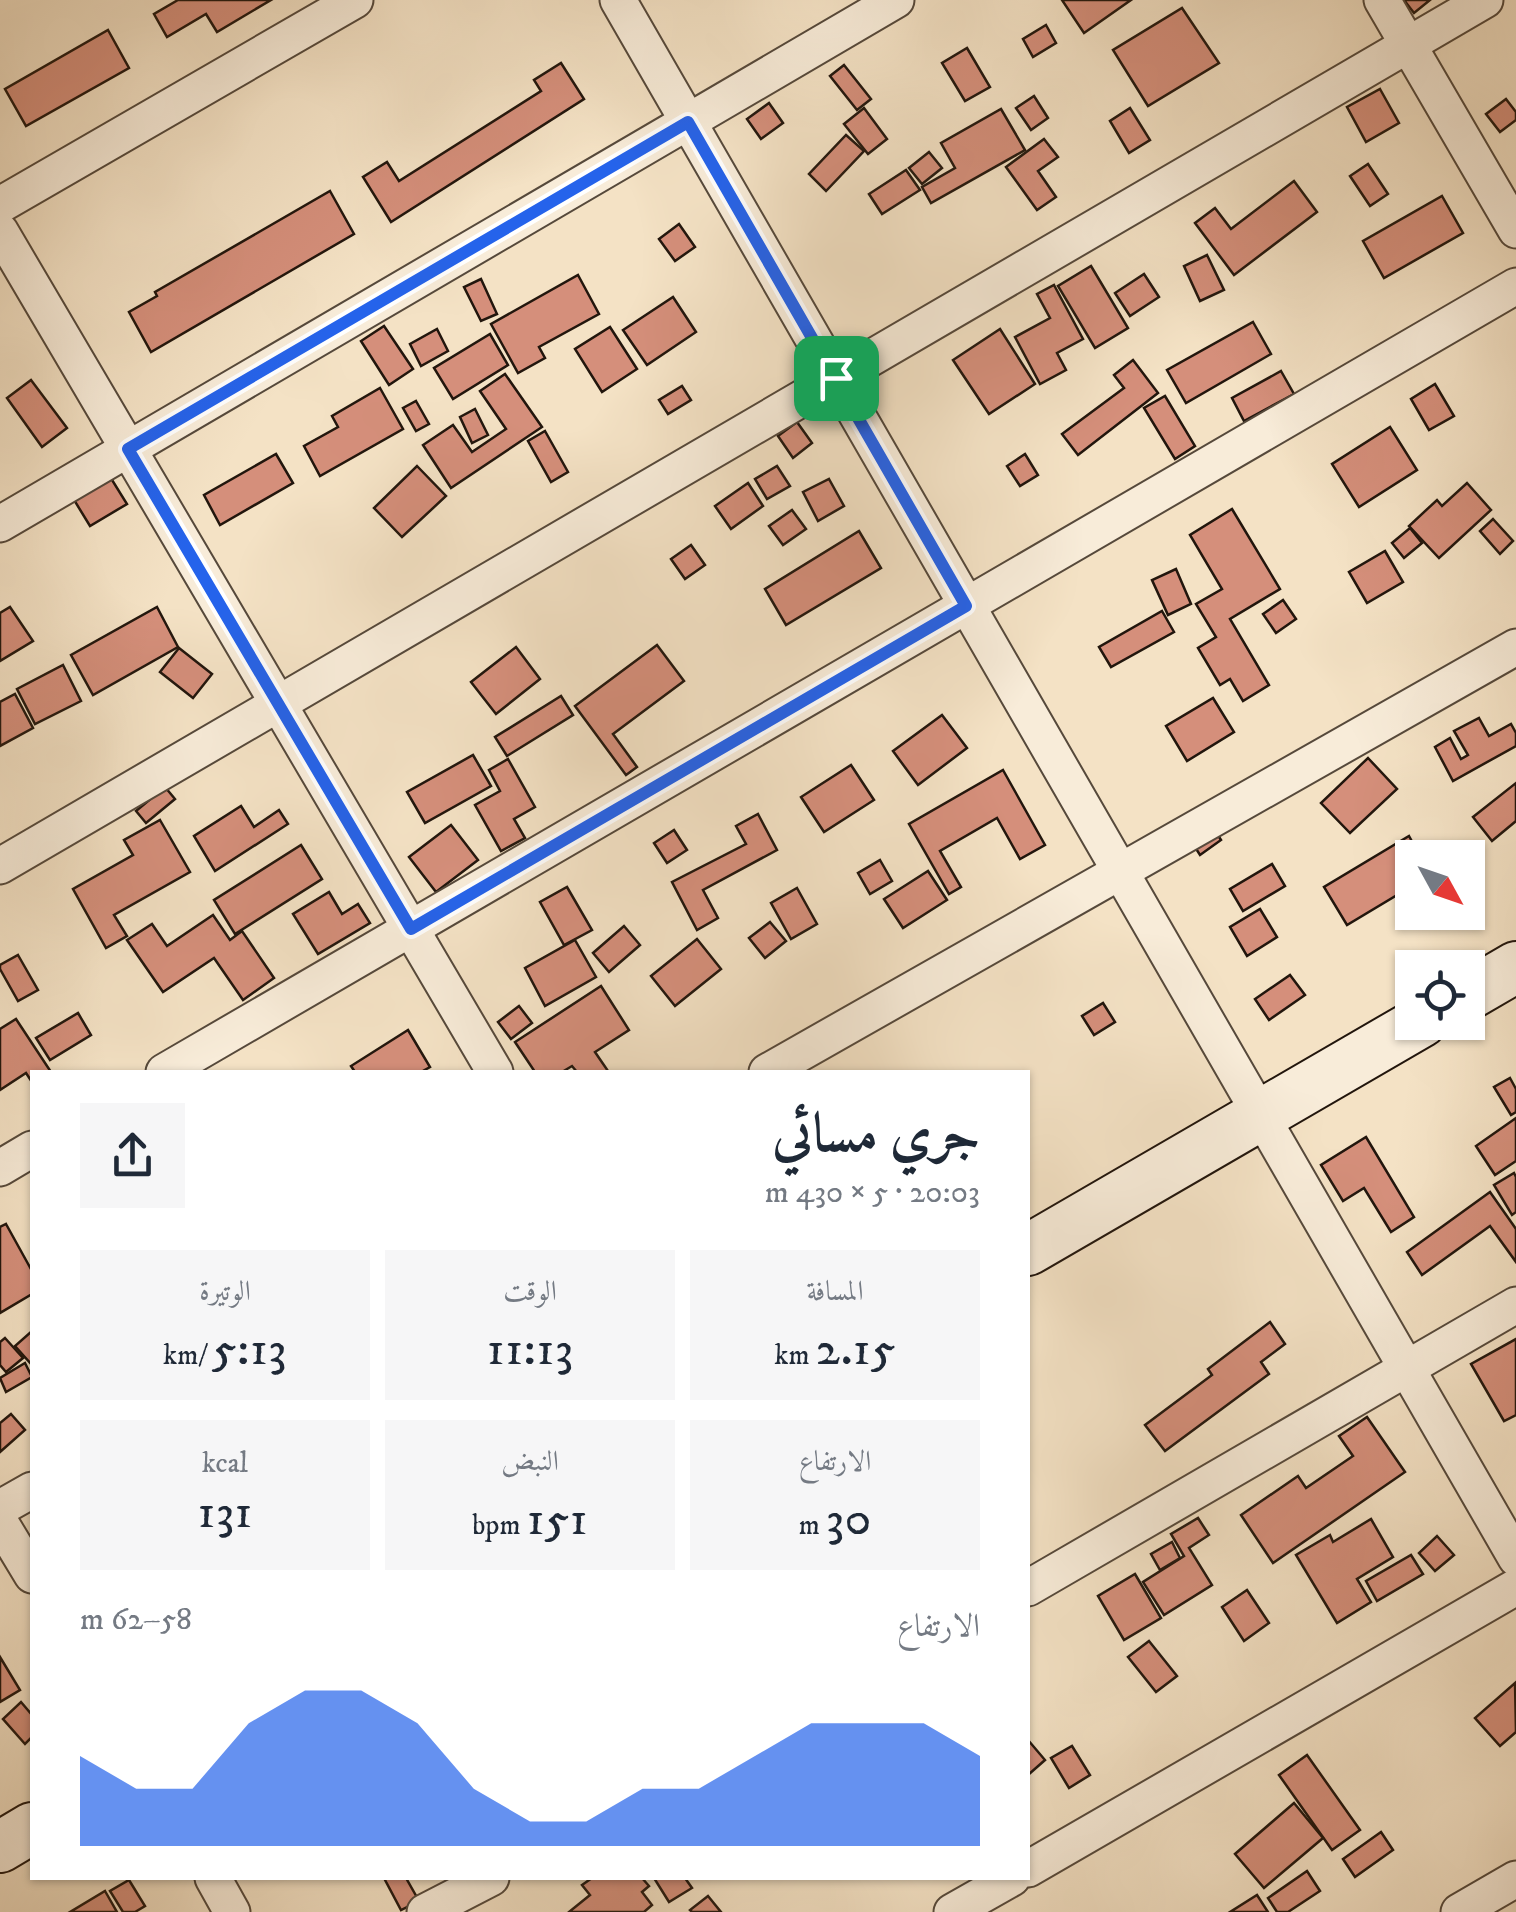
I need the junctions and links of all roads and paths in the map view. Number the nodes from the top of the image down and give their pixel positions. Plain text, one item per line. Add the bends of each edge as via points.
1 (355, 0) edge
2 (618, 0) edge
3 (896, 0) edge
4 (1382, 0) edge
5 (1485, 0) edge
6 (1408, 45) junction
7 (688, 122) junction
8 (0, 205) edge
9 (1516, 230) edge
10 (0, 232) edge
11 (1516, 286) edge
12 (836, 378) junction
13 (128, 449) junction
14 (0, 524) edge
15 (966, 606) junction
16 (1516, 647) edge
17 (278, 703) junction
18 (0, 866) edge
19 (1120, 872) junction
20 (411, 929) junction
21 (1516, 967) edge
22 (1485, 985) edge
23 (1395, 1037) edge
24 (167, 1070) edge
25 (494, 1070) edge
26 (771, 1070) edge
27 (1260, 1116) junction
28 (30, 1150) edge
29 (0, 1168) edge
30 (1030, 1249) edge
31 (1516, 1305) edge
32 (1406, 1368) junction
33 (30, 1491) edge
34 (0, 1508) edge
35 (0, 1522) edge
36 (1516, 1558) edge
37 (30, 1572) edge
38 (1030, 1587) edge
39 (1516, 1587) edge
40 (30, 1829) edge
41 (0, 1847) edge
42 (1030, 1867) edge
43 (1516, 1879) edge
44 (213, 1880) edge
45 (487, 1880) edge
46 (1008, 1880) edge
47 (968, 1900) edge
48 (232, 1912) edge
49 (424, 1912) edge
50 (1460, 1912) edge

1 - 8 street
2 - 7 street
3 - 7 street
4 - 6 street
5 - 6 street
6 - 9 street
6 - 12 street
7 - 12 street
7 - 13 street
10 - 13 street
11 - 15 street
12 - 15 street
12 - 17 street
13 - 14 street
13 - 17 street
15 - 19 street
15 - 20 street
16 - 19 street
17 - 18 street
17 - 20 street
19 - 26 street
19 - 27 street
20 - 24 street
20 - 25 street
21 - 22 main road
23 - 27 main road
27 - 30 main road
27 - 32 street
28 - 29 street
31 - 32 street
32 - 36 street
32 - 38 street
33 - 34 street
35 - 37 street
39 - 42 street
40 - 41 main road
43 - 50 street
44 - 48 street
45 - 49 street
46 - 47 street

